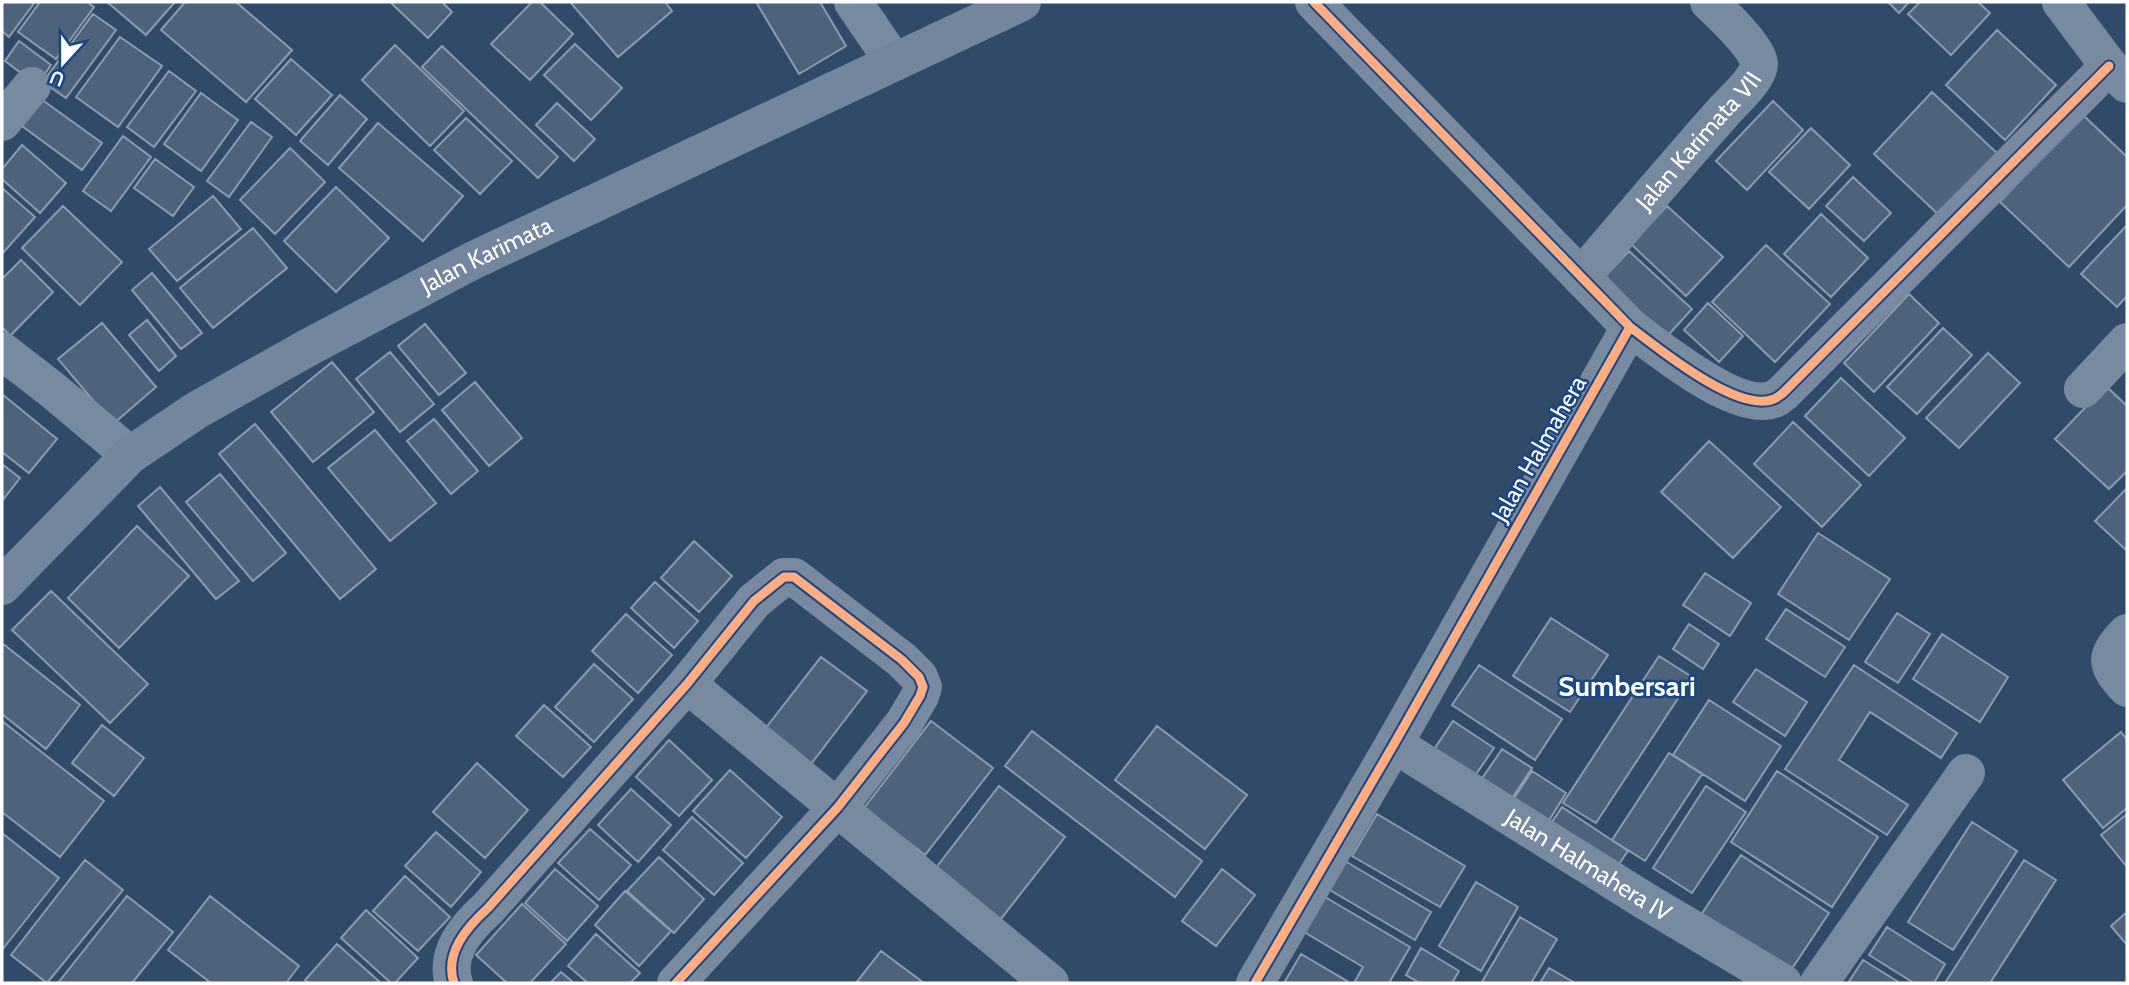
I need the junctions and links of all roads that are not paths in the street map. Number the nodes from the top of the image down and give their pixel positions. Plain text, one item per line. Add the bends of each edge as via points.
1 (853, 2) edge
2 (1022, 2) edge
3 (1314, 2) edge
4 (1709, 2) edge
5 (2061, 2) edge
6 (894, 62) junction
7 (2118, 75) edge
8 (32, 86) dead end
9 (2, 122) edge
10 (1581, 277) junction
11 (1630, 327) junction
12 (2127, 341) edge
13 (2, 351) edge
14 (2083, 389) dead end
15 (130, 455) junction
16 (2, 586) edge
17 (2127, 633) edge
18 (687, 684) junction
19 (2127, 688) edge
20 (1394, 744) junction
21 (1966, 773) dead end
22 (838, 807) junction
23 (454, 983) edge
24 (676, 983) edge
25 (1050, 983) edge
26 (1255, 983) edge
27 (1783, 983) edge
28 (1819, 983) edge

1 - 6 street
2 - 6 main road, Jalan Karimata
3 - 10 street
4 - 10 street, Jalan Karimata VII via 1757,54 1760,66
5 - 7 street
6 - 15 main road, Jalan Karimata via 472,261 197,410
7 - 11 street via 1772,400 1755,401 1696,376
8 - 9 street
10 - 11 street
11 - 20 street, Jalan Halmahera
12 - 14 street
13 - 15 street
15 - 16 main road, Jalan Karimata
17 - 19 street via 2109,659 2113,673
18 - 22 street
18 - 22 street via 754,601 785,577 802,581 902,660 919,677 920,696
18 - 23 street via 460,938 452,965
20 - 26 street, Jalan Halmahera
20 - 27 street, Jalan Halmahera IV
21 - 28 street
22 - 24 street
22 - 25 street

